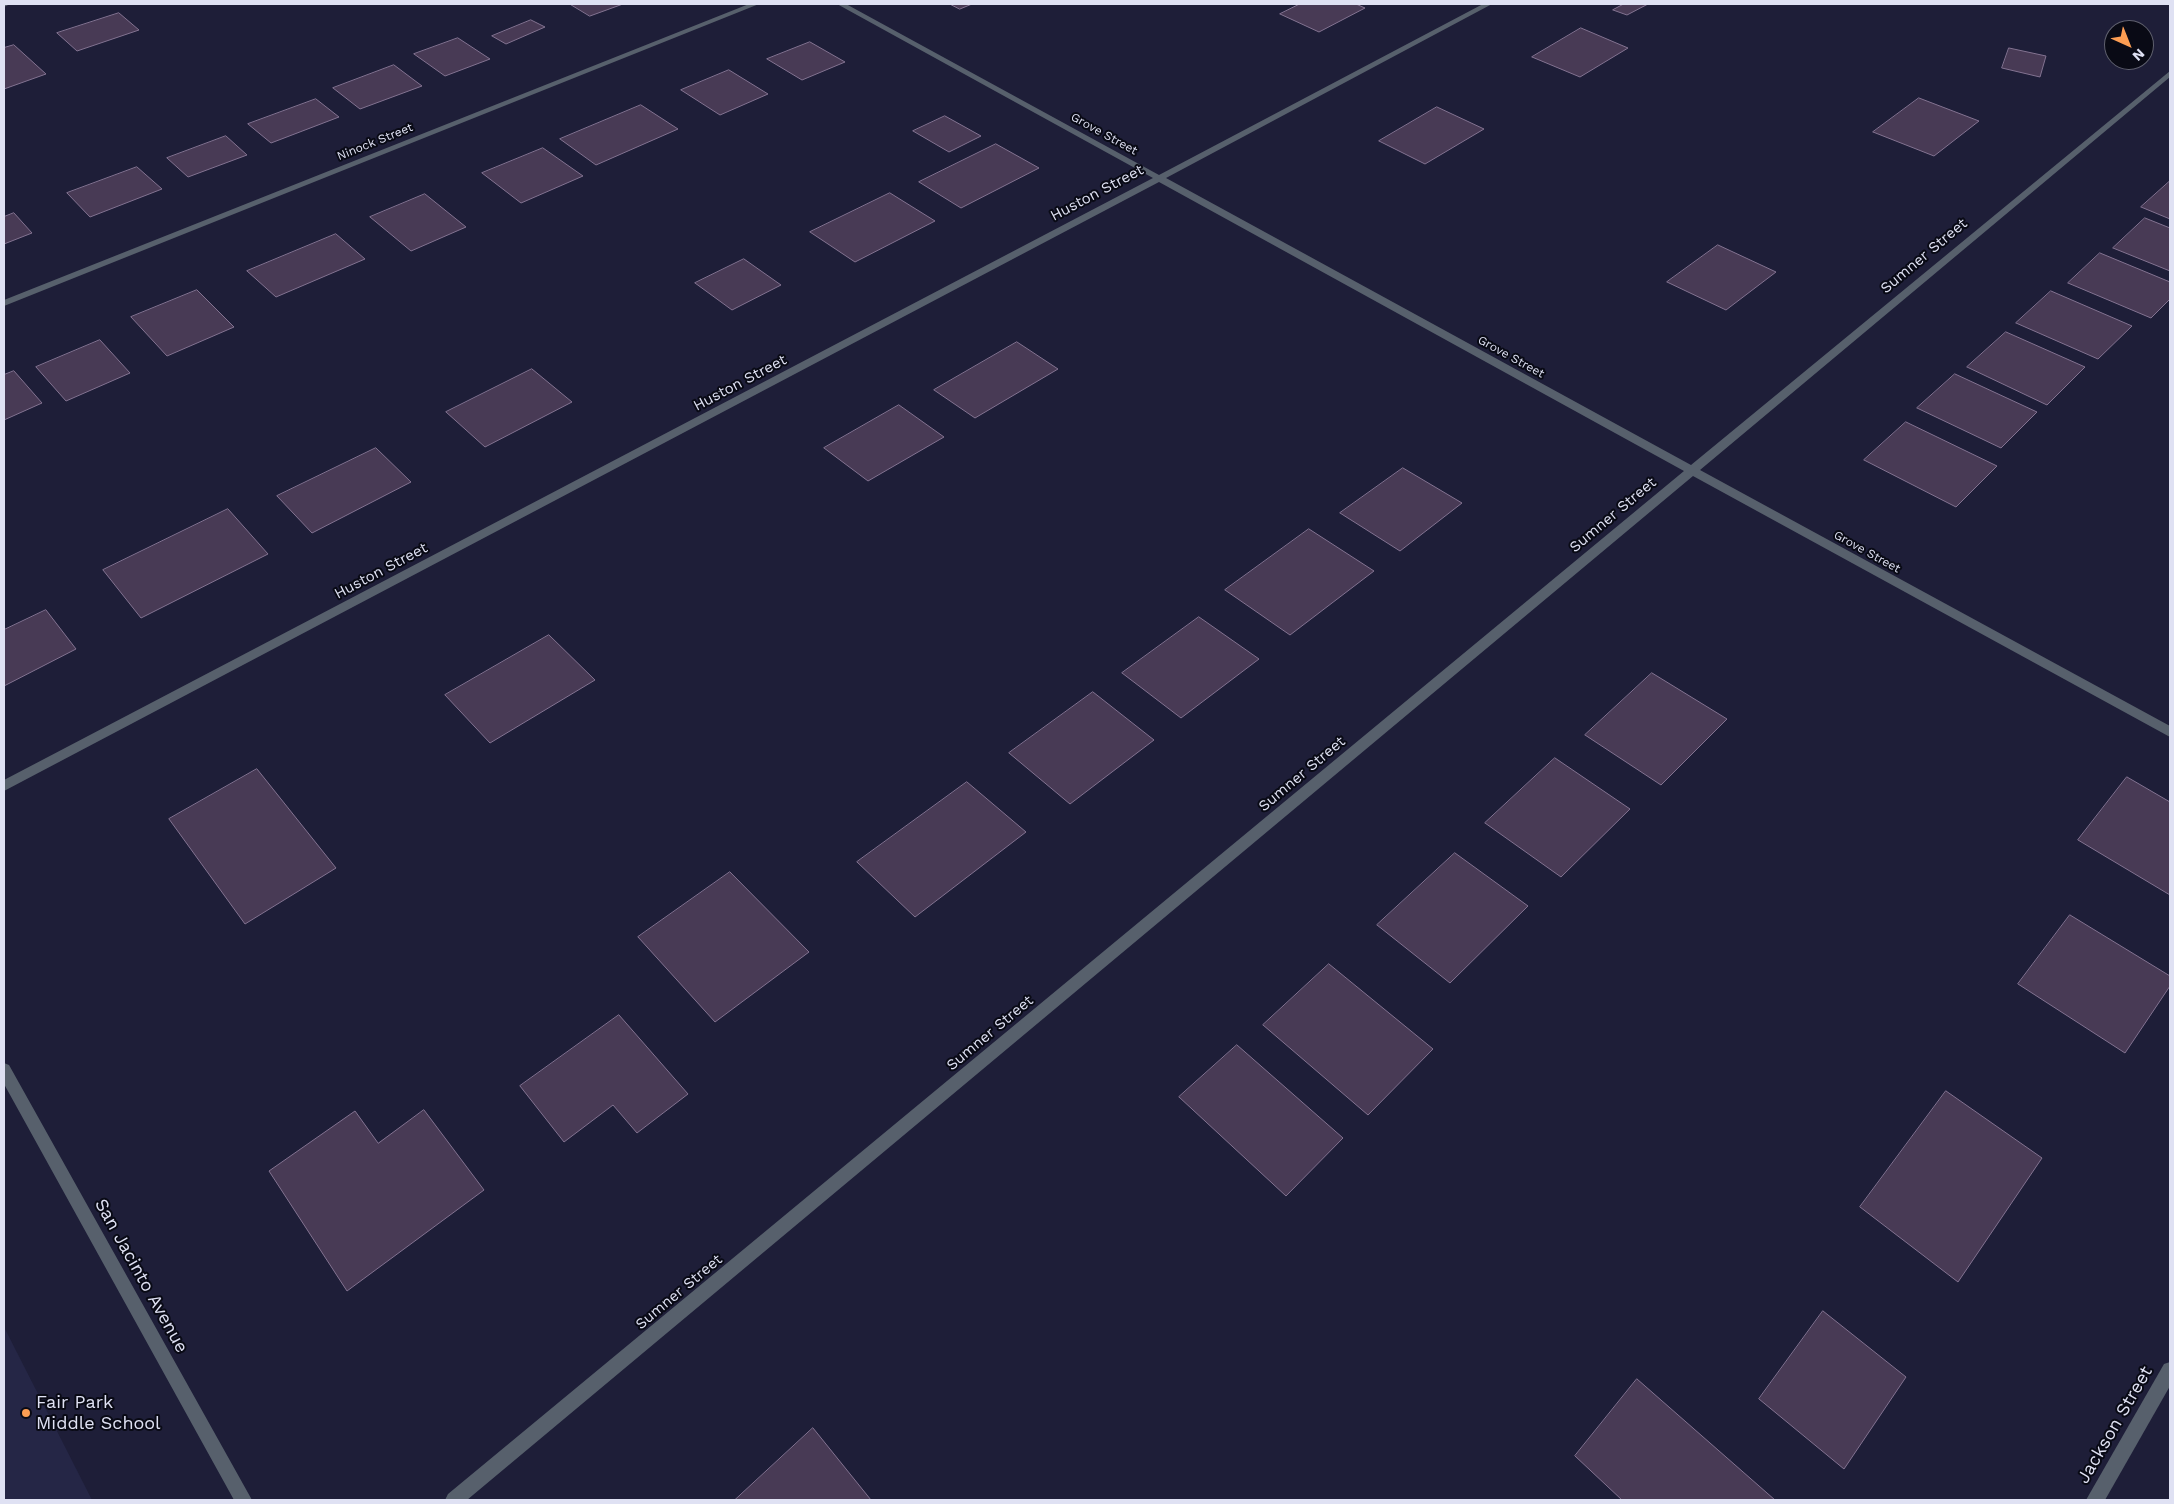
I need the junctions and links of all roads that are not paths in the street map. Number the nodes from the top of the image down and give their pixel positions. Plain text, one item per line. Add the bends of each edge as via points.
1 (755, 4) edge
2 (841, 4) edge
3 (1488, 4) edge
4 (2170, 73) edge
5 (1158, 178) junction
6 (4, 303) edge
7 (1692, 470) junction
8 (2170, 732) edge
9 (4, 786) edge
10 (4, 1070) edge
11 (2170, 1370) edge
12 (243, 1500) edge
13 (454, 1500) edge
14 (2095, 1500) edge

1 - 6 street, Ninock Street
2 - 5 street, Grove Street
3 - 5 street, Huston Street
4 - 7 street, Sumner Street
5 - 7 street, Grove Street
5 - 9 street, Huston Street
7 - 8 street, Grove Street
7 - 13 street, Sumner Street
10 - 12 street, San Jacinto Avenue
11 - 14 street, Jackson Street

